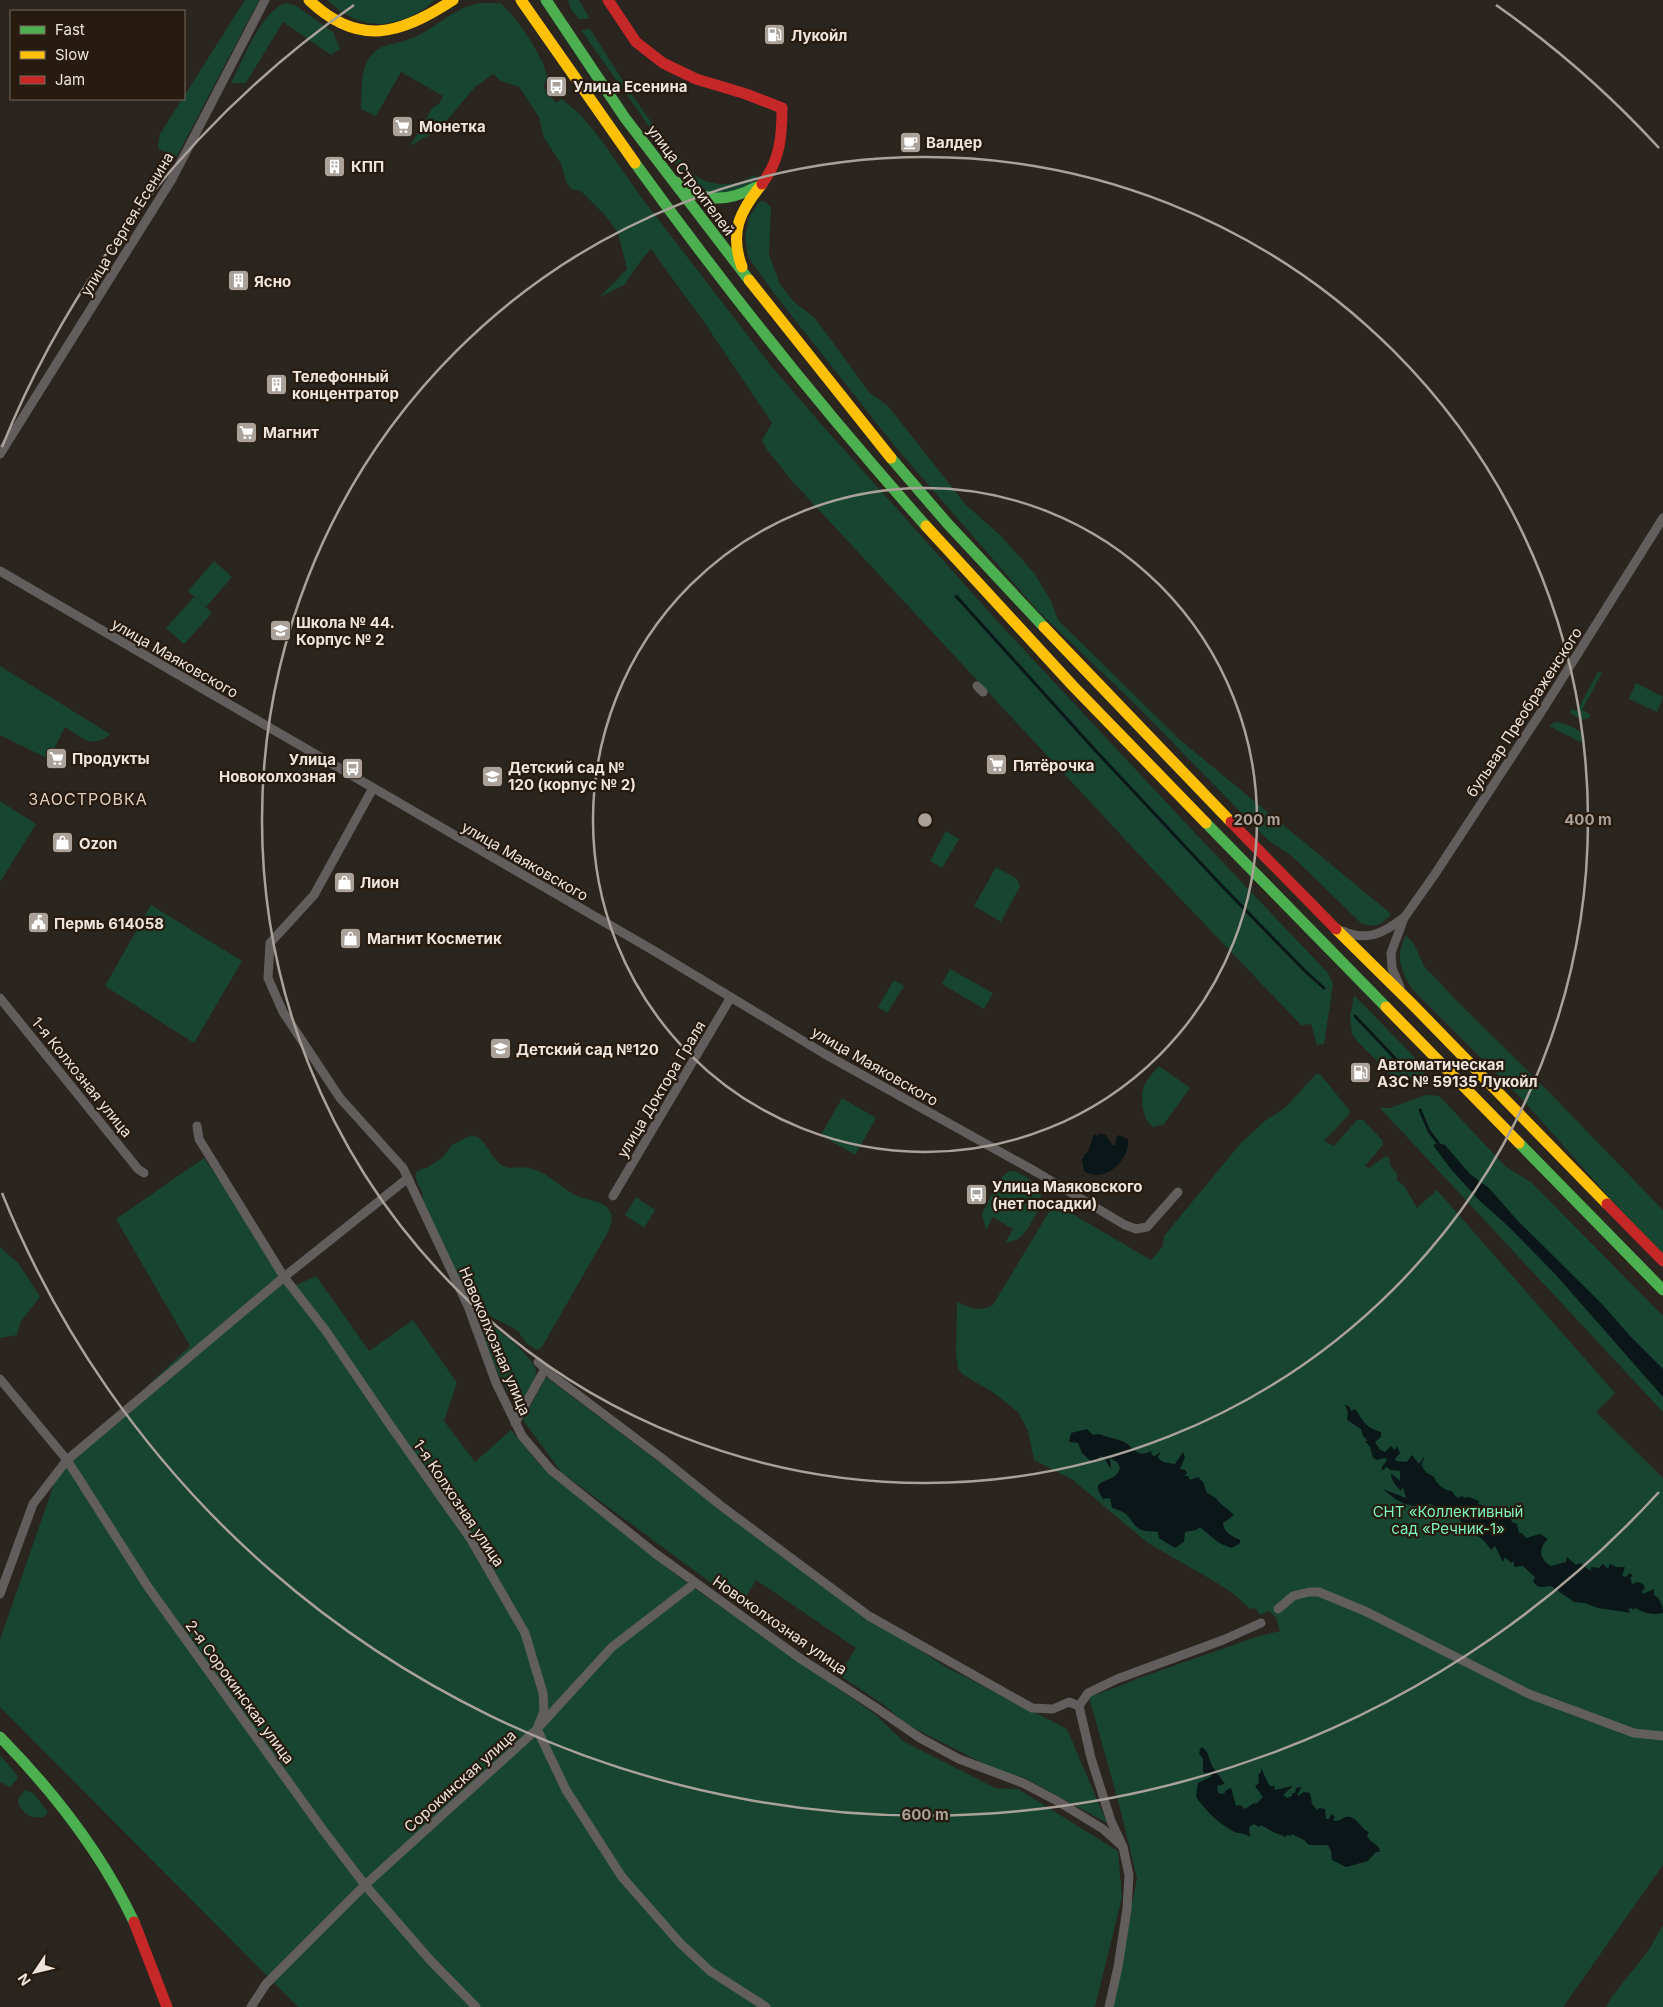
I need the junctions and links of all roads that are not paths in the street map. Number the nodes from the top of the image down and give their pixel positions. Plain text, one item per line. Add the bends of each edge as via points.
1 (265, 0) edge
2 (307, 0) edge
3 (442, 0) edge
4 (453, 0) edge
5 (514, 0) edge
6 (520, 0) edge
7 (546, 0) edge
8 (608, 0) edge
9 (432, 13) junction
10 (532, 16) junction
11 (664, 171) junction
12 (763, 183) junction
13 (751, 284) junction
14 (0, 454) edge
15 (1663, 518) edge
16 (0, 571) edge
17 (373, 788) junction
18 (1404, 918) junction
19 (1327, 921) junction
20 (731, 997) junction
21 (0, 998) edge
22 (1413, 1005) junction
23 (197, 1126) dead end
24 (144, 1173) dead end
25 (408, 1178) junction
26 (1178, 1192) dead end
27 (613, 1196) dead end
28 (1663, 1261) edge
29 (284, 1277) junction
30 (1663, 1290) edge
31 (538, 1362) dead end
32 (545, 1369) junction
33 (0, 1379) edge
34 (515, 1423) junction
35 (67, 1460) junction
36 (695, 1583) junction
37 (0, 1594) edge
38 (1278, 1609) dead end
39 (1261, 1623) dead end
40 (1079, 1706) junction
41 (538, 1729) junction
42 (1663, 1736) edge
43 (0, 1737) edge
44 (1123, 1847) junction
45 (365, 1885) junction
46 (167, 2007) edge
47 (251, 2007) edge
48 (476, 2007) edge
49 (766, 2007) edge
50 (1109, 2007) edge

1 - 14 street, улица Сергея Есенина via 172,179
2 - 9 main road via 348,28 377,32 405,26
3 - 9 main road
4 - 9 main road
5 - 10 main road
6 - 10 main road
7 - 11 main road, улица Строителей
8 - 12 main road via 636,42 663,63 696,79 782,108 782,138 776,161
10 - 30 main road via 642,175 784,359 1028,640
11 - 12 main road via 687,190 711,200 735,198
11 - 13 main road, улица Строителей
12 - 13 main road via 743,208 735,236 739,260
13 - 19 main road, улица Строителей via 947,523 1115,703
15 - 18 street, бульвар Преображенского via 1543,709
16 - 17 street, улица Маяковского
17 - 20 street, улица Маяковского
17 - 25 street, Новоколхозная улица via 314,895 270,943 268,978 282,1012 340,1098 403,1168
18 - 19 street via 1385,931 1367,937 1346,933
18 - 22 street via 1391,960 1396,980
19 - 22 main road, улица Строителей
20 - 26 street, улица Маяковского via 1125,1225 1144,1228
20 - 27 street, улица Доктора Граля
21 - 24 street, 1-я Колхозная улица
22 - 28 main road, улица Строителей
23 - 29 street, 1-я Колхозная улица via 199,1139
25 - 29 street
25 - 34 street, Новоколхозная улица via 468,1306 496,1383
29 - 35 street
29 - 41 street, 1-я Колхозная улица via 326,1330 470,1538 525,1633 543,1693 544,1711
31 - 32 street, Новоколхозная улица
32 - 34 street
32 - 40 street, Новоколхозная улица via 869,1616 1032,1708 1054,1709 1069,1702
33 - 35 street, 2-я Сорокинская улица
34 - 36 street, Новоколхозная улица via 532,1450 551,1470
35 - 37 street via 33,1504
35 - 45 street, 2-я Сорокинская улица via 148,1587
36 - 41 street, Сорокинская улица via 612,1647
36 - 44 street, Новоколхозная улица via 920,1738 959,1759 1023,1783 1052,1798 1096,1824
38 - 42 street via 1298,1594 1320,1592 1529,1694 1634,1733
39 - 40 street via 1117,1679 1088,1693
40 - 44 street via 1091,1758
41 - 45 street, Сорокинская улица
41 - 49 street via 566,1790 622,1877 680,1943 710,1971
43 - 46 main road via 52,1793 96,1854 136,1927
44 - 50 street via 1130,1875 1129,1896
45 - 47 street, Сорокинская улица via 266,1984
45 - 48 street, 2-я Сорокинская улица

